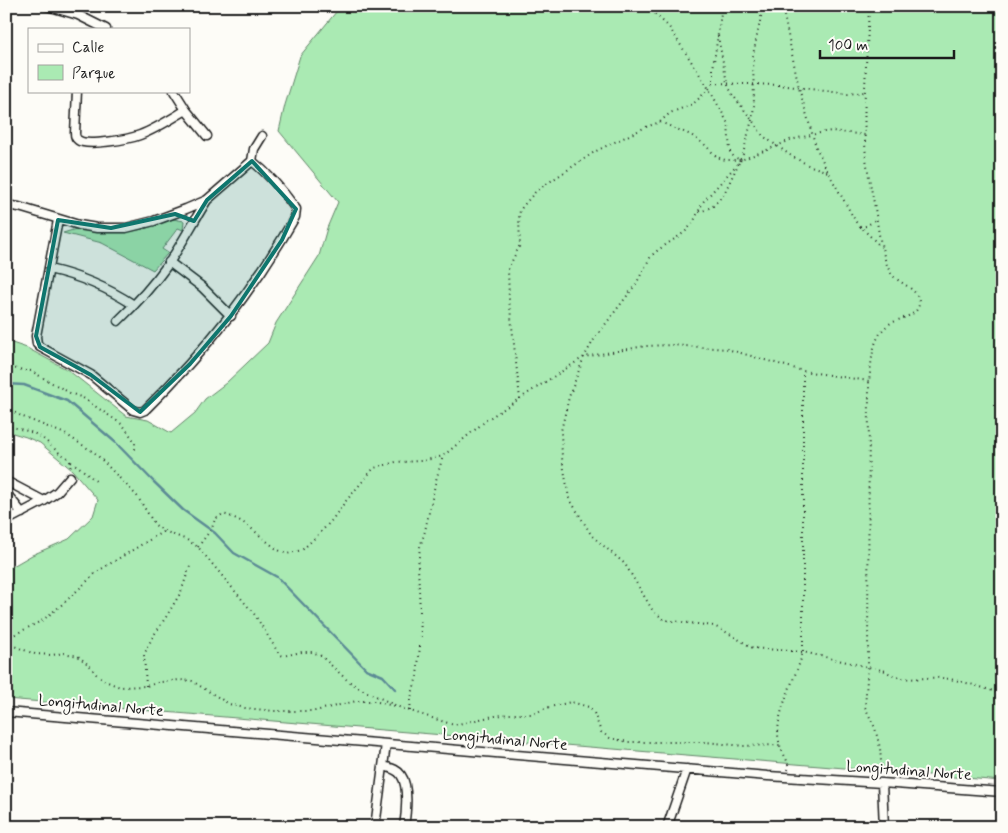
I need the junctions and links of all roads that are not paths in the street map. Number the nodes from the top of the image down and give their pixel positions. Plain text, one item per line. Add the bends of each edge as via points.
1 (51, 7) edge
2 (90, 21) junction
3 (87, 28) edge
4 (104, 28) edge
5 (77, 92) edge
6 (175, 92) edge
7 (186, 110) junction
8 (207, 136) dead end
9 (262, 136) dead end
10 (252, 161) junction
11 (206, 200) junction
12 (6, 205) edge
13 (175, 214) junction
14 (58, 220) junction
15 (188, 230) junction
16 (169, 262) junction
17 (49, 269) junction
18 (134, 305) junction
19 (231, 316) junction
20 (118, 321) dead end
21 (70, 476) road end
22 (6, 481) edge
23 (6, 493) edge
24 (44, 501) junction
25 (22, 513) junction
26 (6, 521) edge
27 (6, 712) edge
28 (386, 744) junction
29 (384, 766) junction
30 (687, 769) junction
31 (882, 782) junction
32 (1002, 792) edge
33 (375, 827) edge
34 (404, 827) edge
35 (667, 827) edge
36 (884, 827) edge

1 - 2 street
2 - 3 street
2 - 4 street
5 - 7 street via 74,133 81,141 109,142 140,135
6 - 7 street
7 - 8 street
9 - 10 street via 254,149
10 - 11 street
10 - 19 street via 287,196 296,209 295,217
11 - 13 street
11 - 15 street
12 - 14 street
13 - 14 street via 118,228 97,228
13 - 15 street via 186,216 190,225
14 - 17 street
15 - 16 street
16 - 18 street
16 - 19 street via 202,286
17 - 18 street via 93,283
17 - 19 street via 37,344 91,375 136,412 145,410 168,388
18 - 20 street
21 - 24 street
22 - 24 street
23 - 25 street
24 - 25 street
25 - 26 street
27 - 28 street, Longitudinal Norte
28 - 29 street
28 - 30 street, Longitudinal Norte
29 - 33 street
29 - 34 street via 396,770 404,782
30 - 31 street, Longitudinal Norte
30 - 35 street
31 - 32 street, Longitudinal Norte
31 - 36 street

